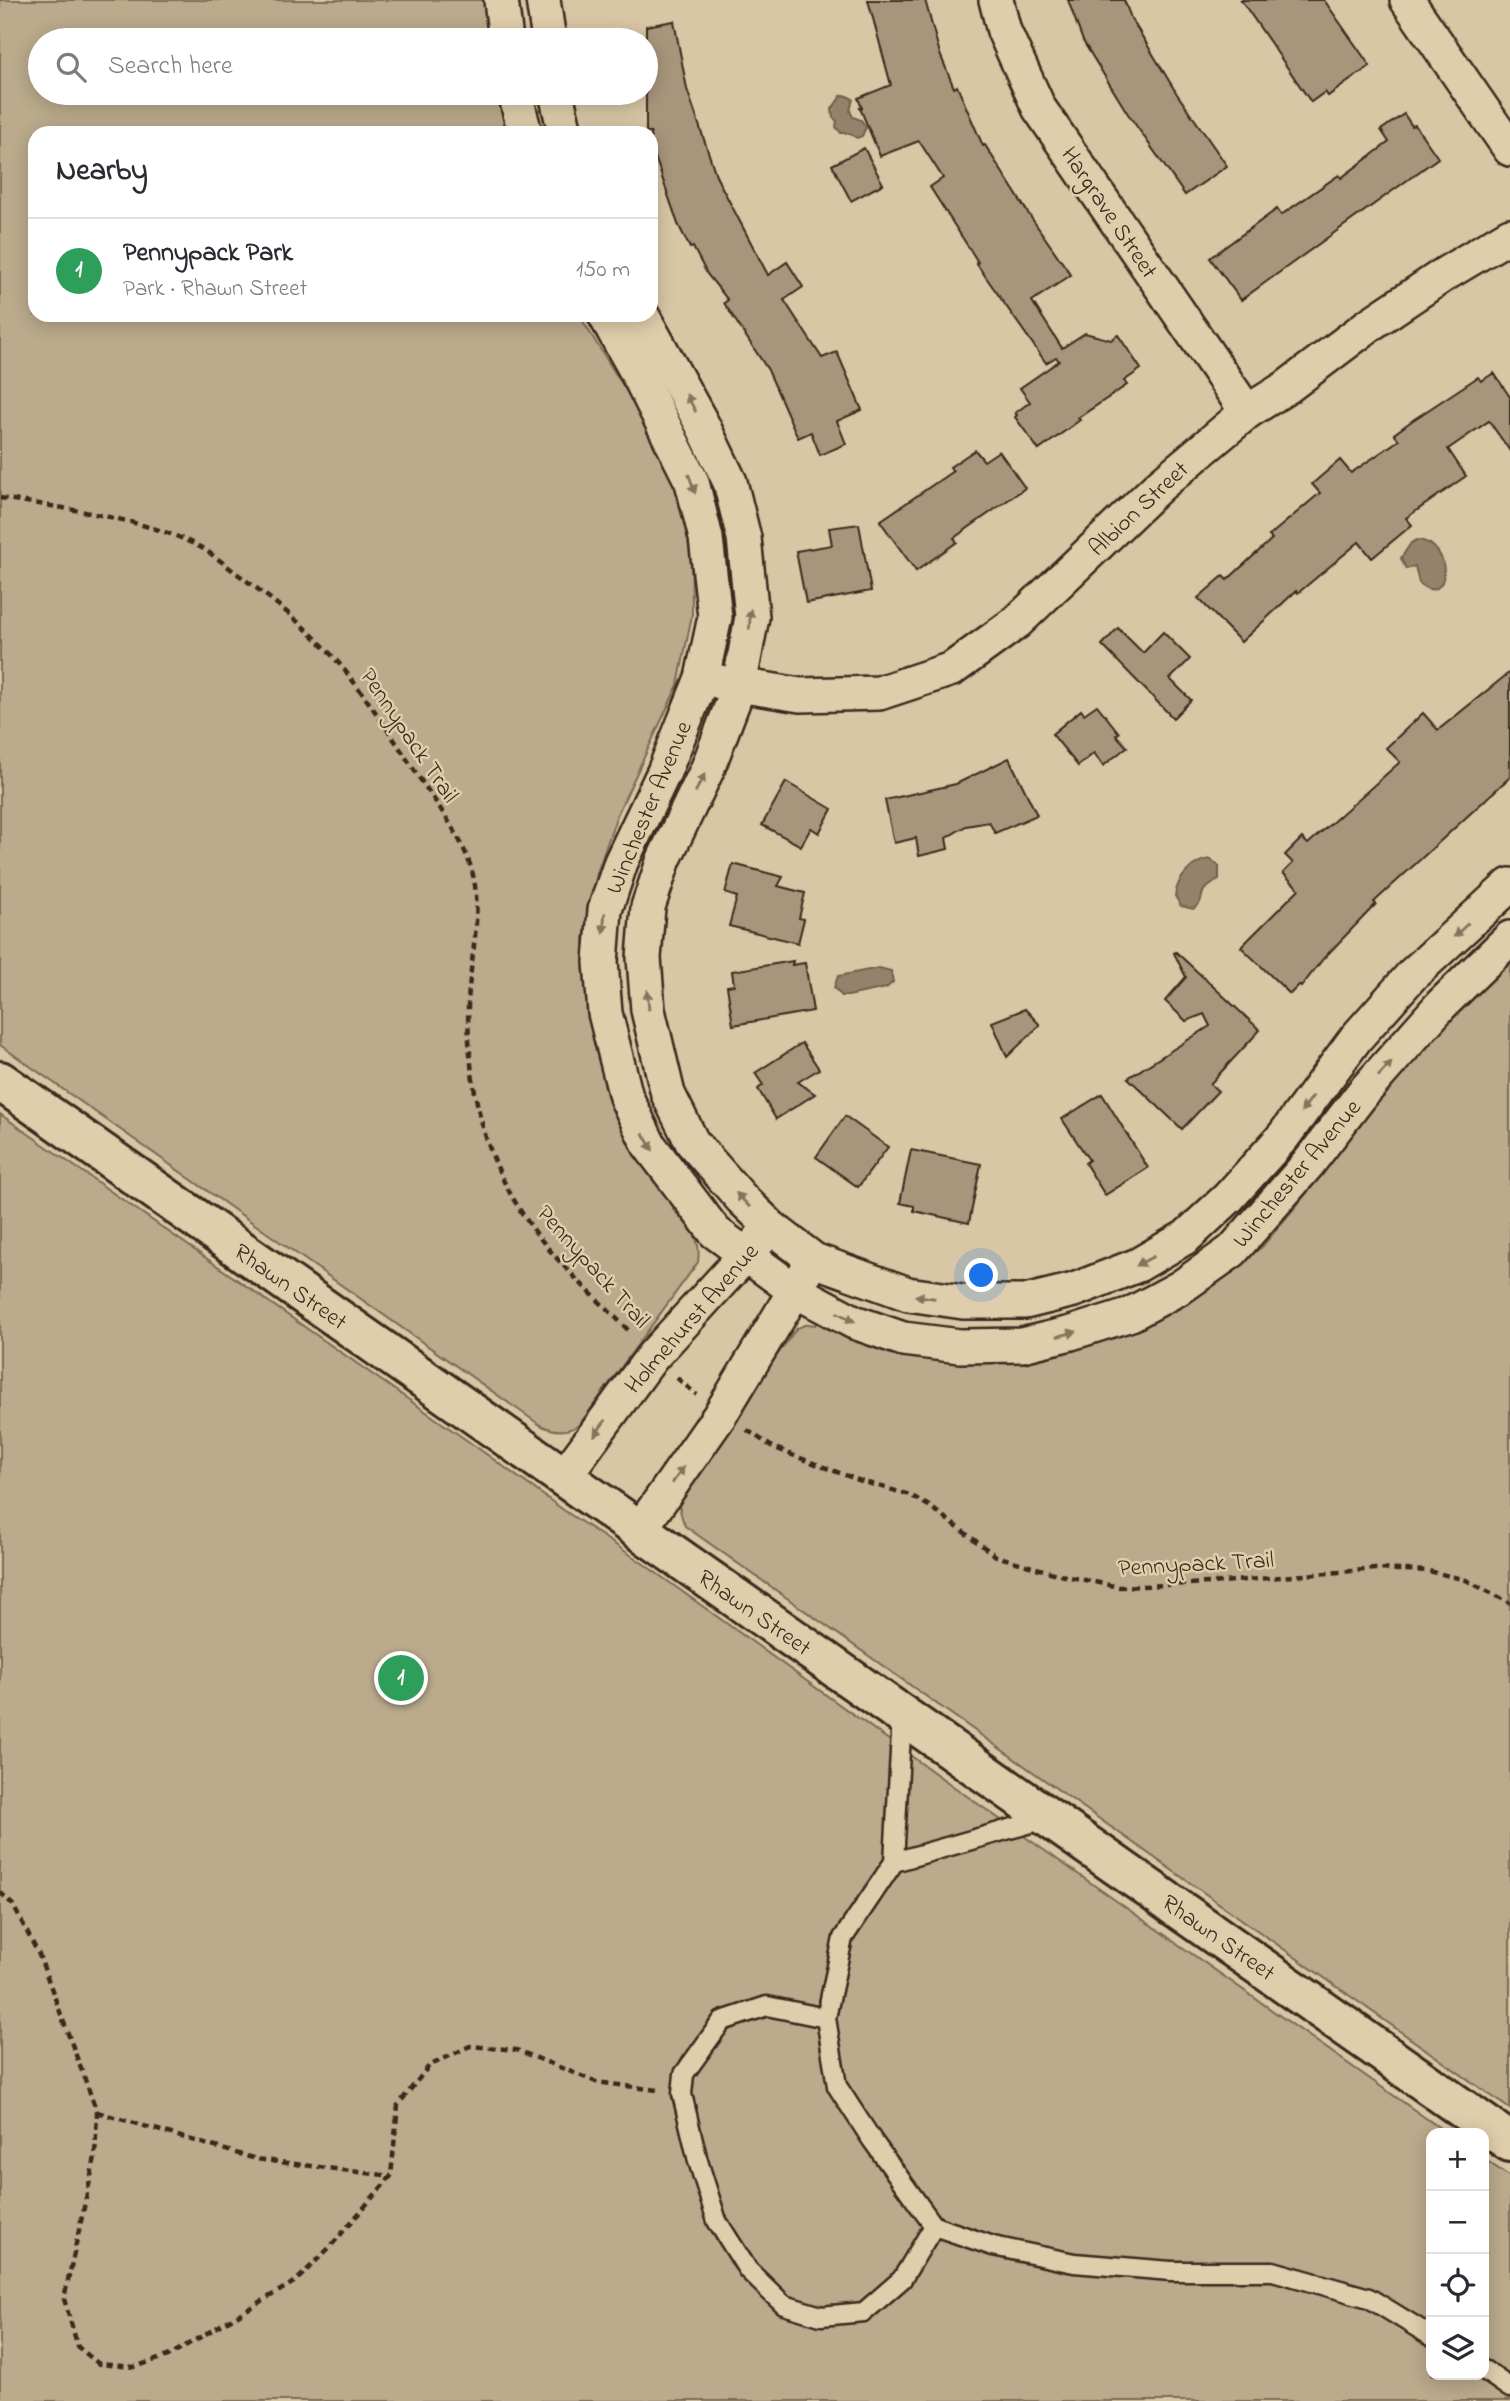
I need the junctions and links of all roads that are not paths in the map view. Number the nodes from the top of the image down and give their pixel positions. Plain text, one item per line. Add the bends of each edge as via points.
1 (501, 0) edge
2 (544, 0) edge
3 (996, 0) edge
4 (1407, 0) edge
5 (504, 28) edge
6 (548, 28) edge
7 (561, 112) edge
8 (521, 116) edge
9 (1510, 149) edge
10 (1510, 235) edge
11 (609, 322) edge
12 (646, 322) edge
13 (1247, 412) junction
14 (702, 678) junction
15 (740, 686) junction
16 (1510, 885) edge
17 (1510, 938) edge
18 (1412, 975) junction
19 (1441, 1005) junction
20 (0, 1081) edge
21 (771, 1227) junction
22 (747, 1255) junction
23 (814, 1260) junction
24 (793, 1290) junction
25 (563, 1479) junction
26 (639, 1531) junction
27 (902, 1714) junction
28 (1049, 1818) junction
29 (894, 1862) junction
30 (826, 2018) junction
31 (1510, 2142) edge
32 (934, 2226) junction
33 (1426, 2333) edge
34 (1489, 2373) edge
35 (1510, 2388) edge

1 - 5 street
2 - 6 street
3 - 13 street, Hargrave Street via 1004,31 1040,108
4 - 9 street
7 - 8 street
10 - 13 street, Albion Street via 1369,325
11 -> 14 street, Winchester Avenue via 692,482 706,538 715,617
15 -> 12 street, Winchester Avenue via 752,617 744,538 730,482
13 - 15 street, Albion Street via 1159,486 1017,622 952,669 879,693 800,695
14 - 15 street, Albion Street
14 -> 22 street, Winchester Avenue via 621,862 605,910 601,962 605,1013 626,1097 649,1145 715,1232
21 -> 15 street, Winchester Avenue via 692,1142 668,1094 648,1010 644,958 649,907 664,859 707,770
16 -> 18 street, Winchester Avenue
17 - 19 street, Winchester Avenue
18 - 19 street
18 -> 23 street, Winchester Avenue via 1356,1038 1283,1137 1228,1198 1186,1237 1138,1265 1074,1290 1025,1302 963,1302 908,1294
24 -> 19 street, Winchester Avenue via 854,1322 903,1339 960,1346 1022,1345 1131,1314 1181,1287 1232,1251
20 - 25 main road, Rhawn Street
21 - 22 street, Holmehurst Avenue
21 - 23 street, Winchester Avenue
22 - 24 street, Winchester Avenue
22 -> 25 street, Holmehurst Avenue via 652,1357
23 - 24 street
26 -> 24 street via 720,1415
25 - 26 main road, Rhawn Street
26 - 27 main road, Rhawn Street
27 - 28 main road, Rhawn Street
27 - 29 lane
28 - 29 lane
28 - 31 main road, Rhawn Street
29 - 30 lane via 843,1938
30 - 32 lane via 837,2086
30 - 32 lane via 767,2006 722,2021 684,2074 682,2094 718,2221 748,2270 784,2305 821,2316 864,2312 902,2279
32 - 33 lane via 993,2246 1074,2263 1171,2271 1273,2271 1369,2298
34 - 35 lane

